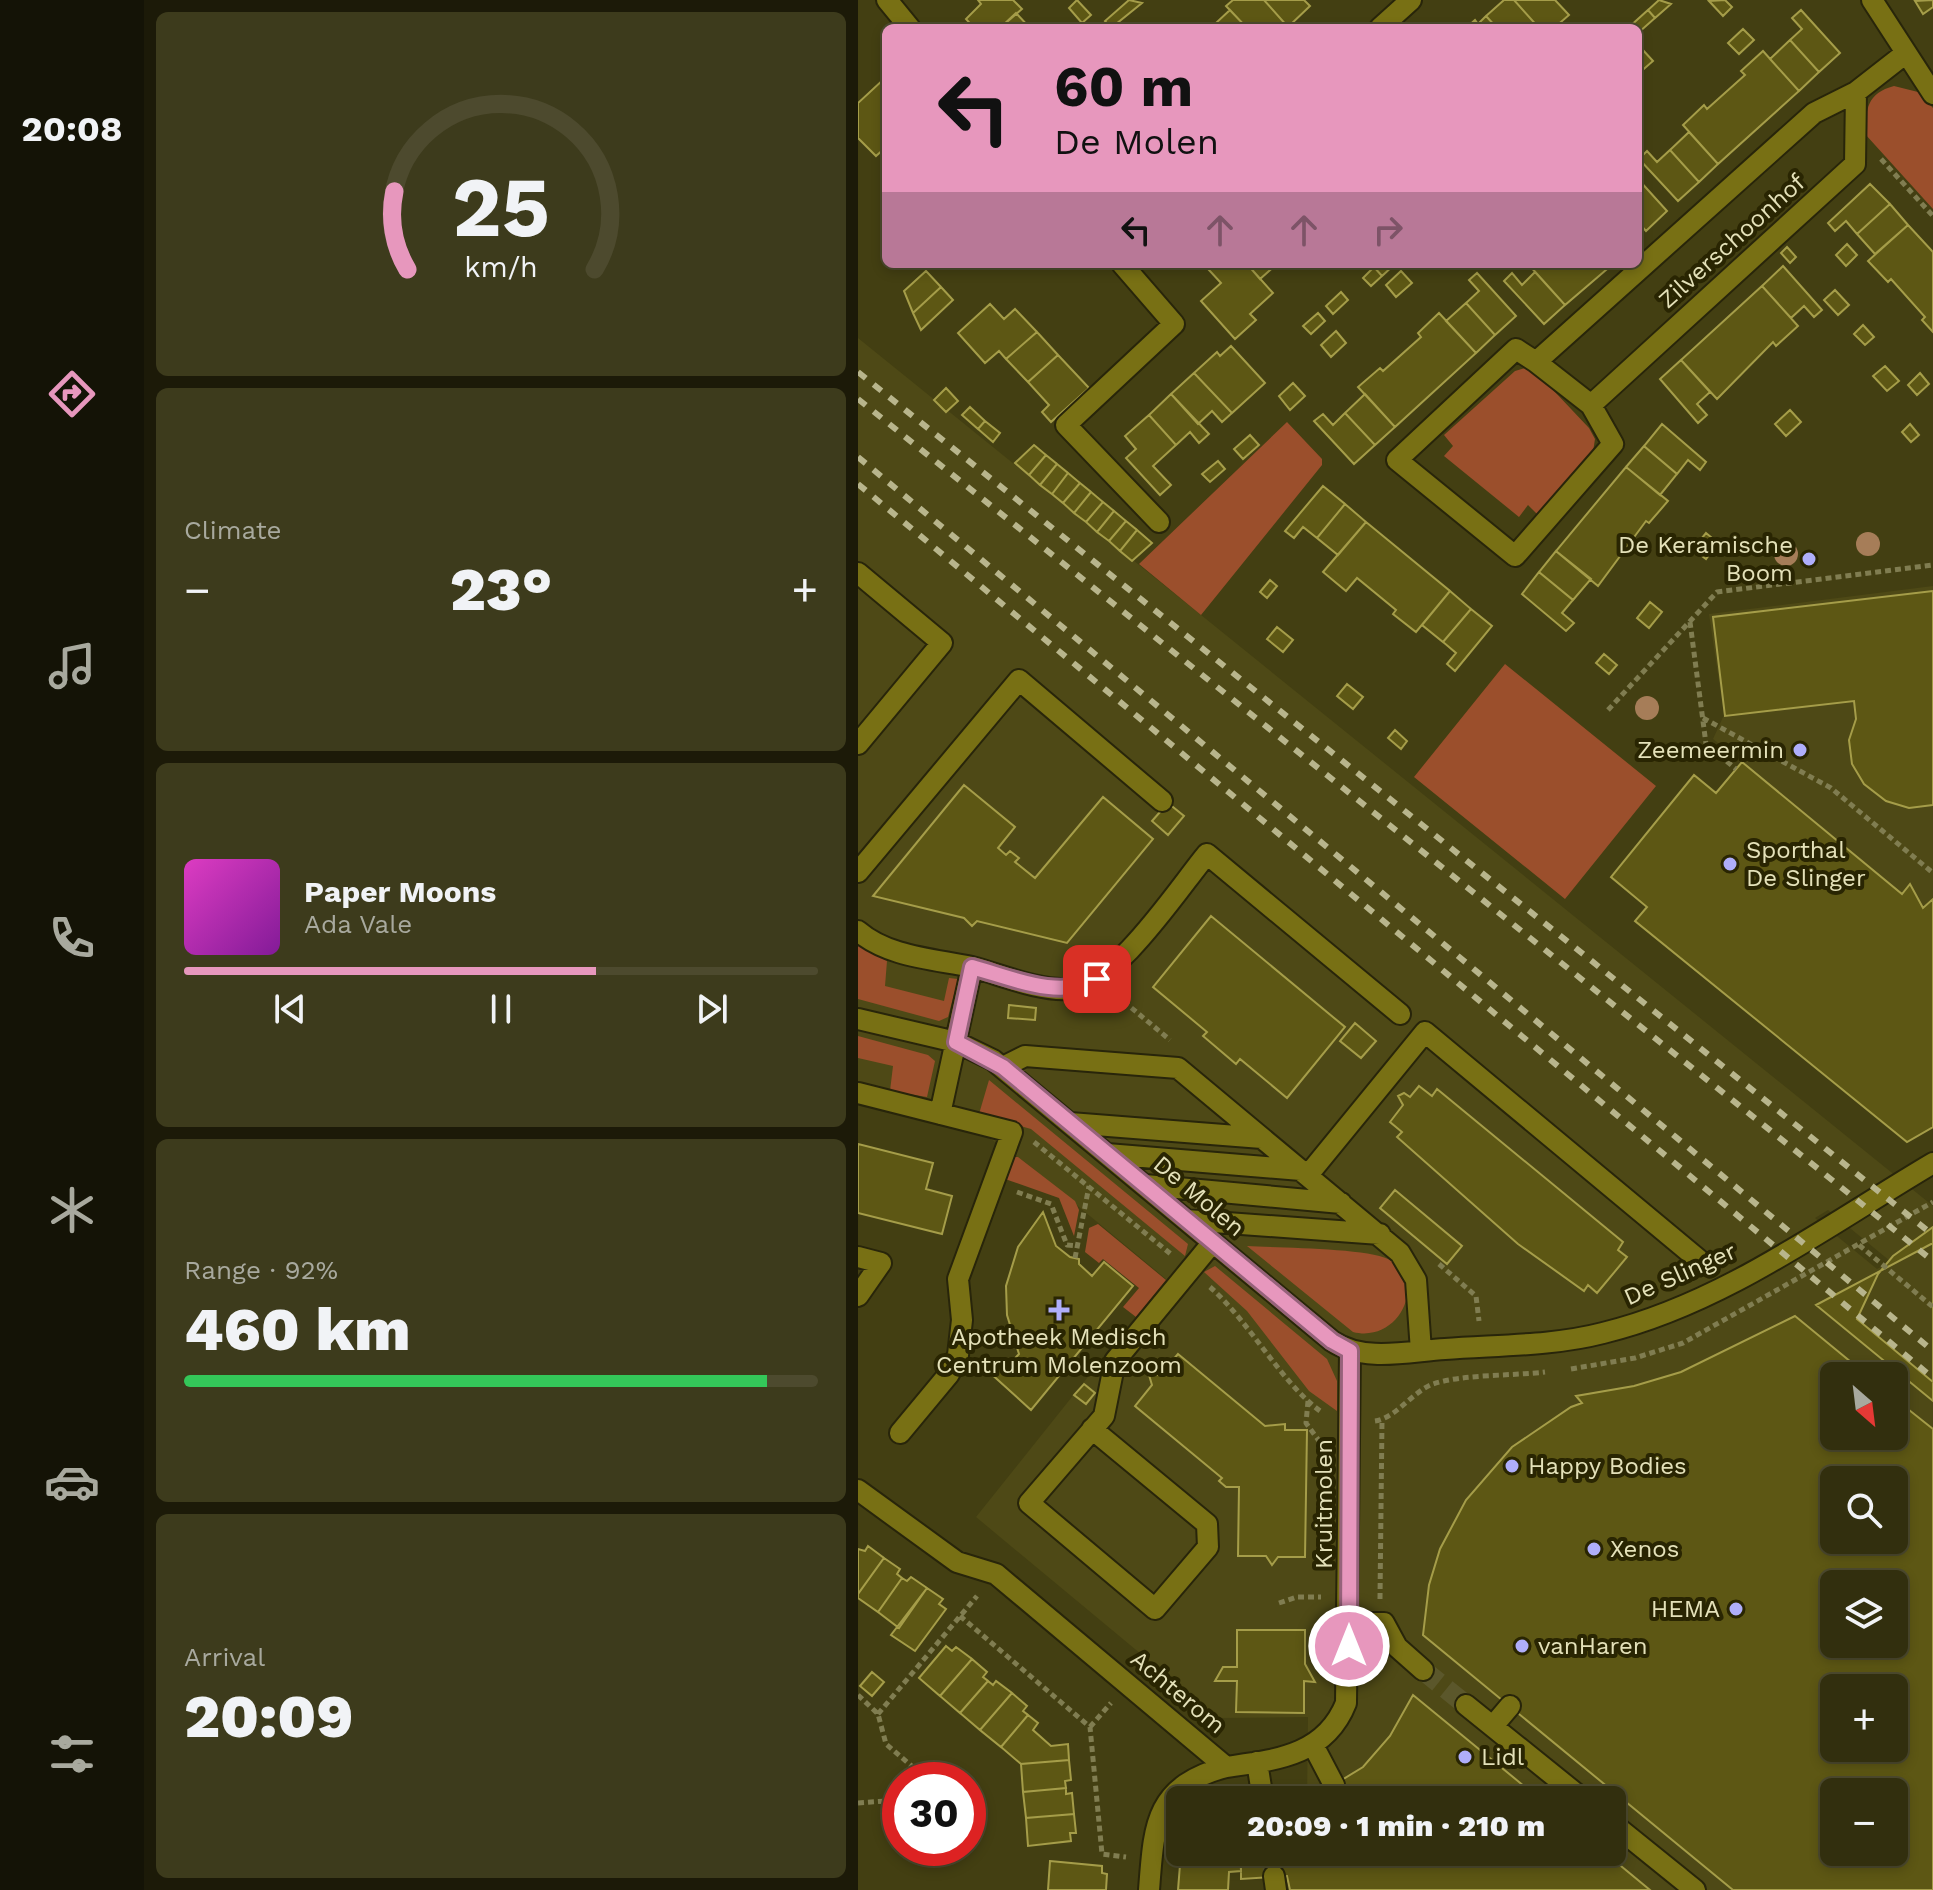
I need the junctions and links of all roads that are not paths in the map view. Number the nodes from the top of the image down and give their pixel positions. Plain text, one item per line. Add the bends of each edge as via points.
1 (887, 0) edge
2 (1411, 0) edge
3 (1872, 0) edge
4 (907, 24) edge
5 (1384, 24) edge
6 (1906, 53) junction
7 (1856, 92) junction
8 (1933, 94) edge
9 (1642, 267) edge
10 (1125, 268) edge
11 (1641, 268) edge
12 (1536, 362) junction
13 (1591, 405) junction
14 (1159, 522) dead end
15 (858, 573) edge
16 (858, 744) edge
17 (1162, 801) dead end
18 (858, 872) edge
19 (858, 931) edge
20 (972, 967) junction
21 (1400, 1014) dead end
22 (858, 1019) edge
23 (956, 1042) junction
24 (1003, 1067) junction
25 (858, 1093) edge
26 (940, 1114) junction
27 (1070, 1123) junction
28 (1262, 1138) junction
29 (1107, 1154) junction
30 (1933, 1163) edge
31 (1304, 1172) junction
32 (1145, 1185) junction
33 (1341, 1203) junction
34 (1186, 1220) junction
35 (1380, 1234) junction
36 (1213, 1242) junction
37 (858, 1257) edge
38 (1699, 1260) dead end
39 (858, 1296) edge
40 (1350, 1351) junction
41 (1421, 1351) junction
42 (1092, 1429) junction
43 (900, 1433) dead end
44 (858, 1490) edge
45 (1349, 1623) junction
46 (1423, 1670) tunnel mouth
47 (1466, 1705) tunnel mouth
48 (1510, 1706) dead end
49 (1493, 1726) junction
50 (1313, 1745) junction
51 (1257, 1762) junction
52 (1226, 1767) junction
53 (1334, 1785) dead end
54 (1261, 1786) edge
55 (1567, 1786) edge
56 (1626, 1834) edge
57 (1149, 1890) edge
58 (1695, 1890) edge

1 - 4 street
2 - 5 street
3 - 6 street
6 - 7 street, Zilverschoonhof
6 - 8 street
7 - 9 street, Zilverschoonhof via 1814,113
7 - 13 street, Zilverschoonhof via 1855,164
10 - 14 street via 1174,324 1066,425
11 - 12 street, Zilverschoonhof
12 - 13 street
12 - 13 street via 1516,349 1397,460 1515,556 1613,444
15 - 16 street via 942,643
17 - 18 street via 1019,680
19 - 20 street via 893,950
20 - 21 street via 1055,988 1077,988 1097,979 1207,854
20 - 23 street
22 - 23 street, De Molen
23 - 24 street, De Molen
23 - 26 street
24 - 27 street, De Molen
24 - 28 street via 1025,1056 1178,1068
25 - 26 street
26 - 43 street via 1012,1132 958,1279 958,1355 949,1374
27 - 28 street
27 - 29 street, De Molen
28 - 31 street
29 - 31 street
29 - 32 street, De Molen
30 - 41 street, De Slinger via 1733,1282 1658,1316 1572,1339
31 - 33 street
31 - 38 street via 1425,1032
32 - 33 street
32 - 34 street, De Molen
33 - 35 street
34 - 35 street
34 - 36 street, De Molen
35 - 41 street via 1400,1253 1416,1280
36 - 40 street, De Molen
36 - 42 street via 1115,1361 1104,1416
37 - 39 street via 881,1263
40 - 41 street
40 - 45 street, Kruitmolen
42 - 42 street via 1029,1503 1155,1609 1208,1547 1207,1524
44 - 52 street, Achterom via 957,1562 996,1574
45 - 46 street via 1384,1623 1397,1647
45 - 50 street, Kruitmolen via 1346,1703 1332,1728
47 - 49 street
48 - 49 street
49 - 55 street
50 - 51 street, Kruitmolen via 1286,1758
50 - 53 street
51 - 52 street, Kruitmolen
51 - 54 street
52 - 57 street, Achterom via 1188,1781 1168,1799 1156,1823
56 - 58 street

